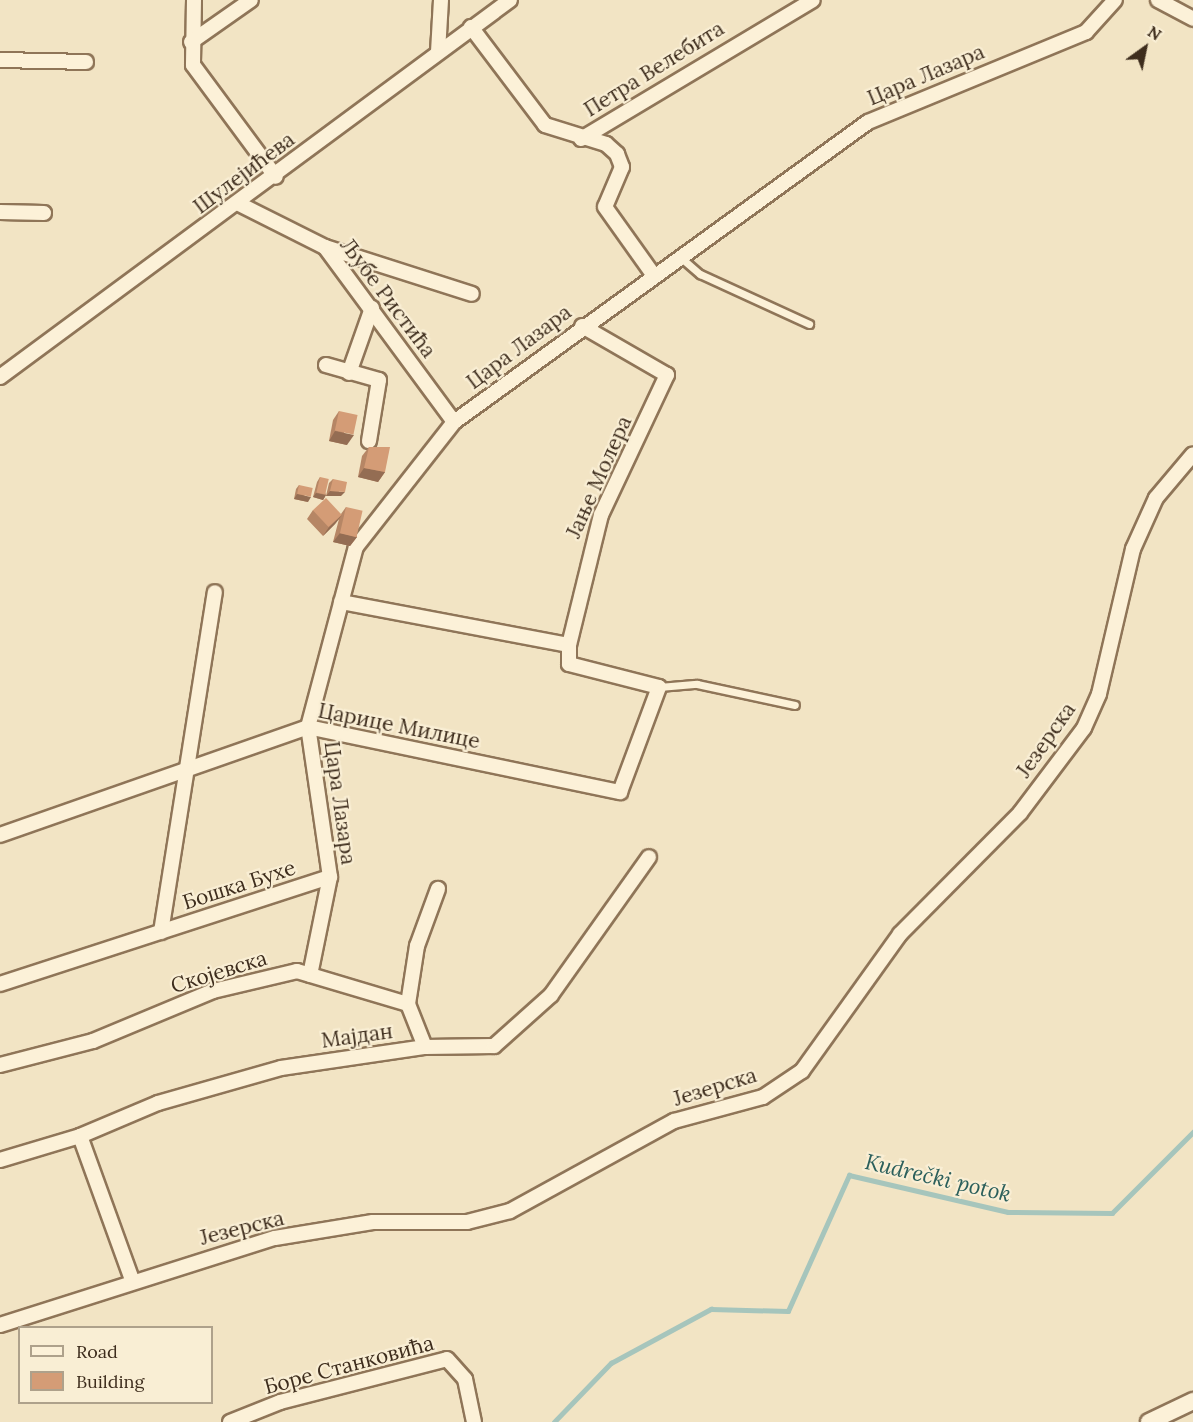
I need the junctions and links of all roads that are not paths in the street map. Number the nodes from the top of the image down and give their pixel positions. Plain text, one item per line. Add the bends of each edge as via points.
1 (194, 0) edge
2 (251, 0) edge
3 (441, 0) edge
4 (510, 0) edge
5 (813, 0) edge
6 (1115, 0) edge
7 (1158, 0) edge
8 (1193, 19) edge
9 (471, 27) junction
10 (191, 42) junction
11 (438, 52) junction
12 (0, 60) edge
13 (86, 62) dead end
14 (581, 139) junction
15 (276, 177) junction
16 (239, 204) junction
17 (0, 212) edge
18 (44, 213) dead end
19 (325, 247) junction
20 (677, 256) junction
21 (652, 273) junction
22 (472, 294) dead end
23 (372, 308) junction
24 (809, 324) dead end
25 (582, 326) junction
26 (326, 365) dead end
27 (349, 373) junction
28 (0, 377) edge
29 (454, 422) junction
30 (369, 441) dead end
31 (1193, 454) edge
32 (215, 592) dead end
33 (341, 602) junction
34 (569, 645) junction
35 (659, 687) junction
36 (795, 705) dead end
37 (308, 727) junction
38 (183, 771) junction
39 (0, 835) edge
40 (648, 858) dead end
41 (330, 878) junction
42 (438, 888) dead end
43 (161, 932) junction
44 (310, 975) junction
45 (0, 984) edge
46 (408, 1004) junction
47 (425, 1047) junction
48 (0, 1065) edge
49 (80, 1136) junction
50 (0, 1160) edge
51 (132, 1280) junction
52 (0, 1325) edge
53 (1193, 1401) edge
54 (230, 1422) edge
55 (474, 1422) edge
56 (1149, 1422) edge

1 - 10 street
2 - 10 street
3 - 11 street
4 - 9 street, Шулејићева
5 - 14 street, Петра Велебита
6 - 20 street, Цара Лазара via 1086,32 868,122
7 - 8 street
9 - 11 street, Шулејићева
9 - 14 street, Петра Велебита via 545,125
10 - 15 street via 194,65 202,80
11 - 15 street, Шулејићева
12 - 13 street
14 - 21 street, Петра Велебита via 606,144 617,154 622,167 605,207
15 - 16 street, Шулејићева
16 - 19 street, Љубе Ристића
16 - 28 street, Шулејићева
17 - 18 street
19 - 22 street
19 - 23 street, Љубе Ристића
20 - 21 street, Цара Лазара
20 - 24 lane via 700,274
21 - 25 street, Цара Лазара
23 - 27 street
23 - 29 street, Љубе Ристића
25 - 29 street, Цара Лазара
25 - 34 street, Јање Молера via 667,375 601,516
26 - 27 street
27 - 30 street via 379,380
29 - 33 street, Цара Лазара via 356,547
31 - 51 street, Језерска via 1156,498 1133,549 1099,694 1084,728 1020,813 900,934 802,1071 763,1097 674,1121 510,1211 467,1222 373,1222 275,1238
32 - 38 street, Бошка Бухе
33 - 34 street
33 - 37 street, Цара Лазара
34 - 35 street via 569,664
35 - 36 lane via 697,684
35 - 37 street, Царице Милице via 620,792
37 - 38 street, Царице Милице
37 - 41 street, Цара Лазара
38 - 39 street, Царице Милице
38 - 43 street, Бошка Бухе
40 - 47 street, Мајдан via 551,995 519,1028 494,1046
41 - 43 street, Бошка Бухе
41 - 44 street, Цара Лазара
42 - 46 street via 417,946
43 - 45 street, Бошка Бухе
44 - 46 street, Скојевска
44 - 48 street, Скојевска via 297,971 213,992 93,1041
46 - 47 street
47 - 49 street, Мајдан via 281,1068 158,1102
49 - 50 street, Мајдан
49 - 51 street
51 - 52 street, Језерска
53 - 56 street
54 - 55 street, Боре Станковића via 280,1402 447,1359 465,1379

